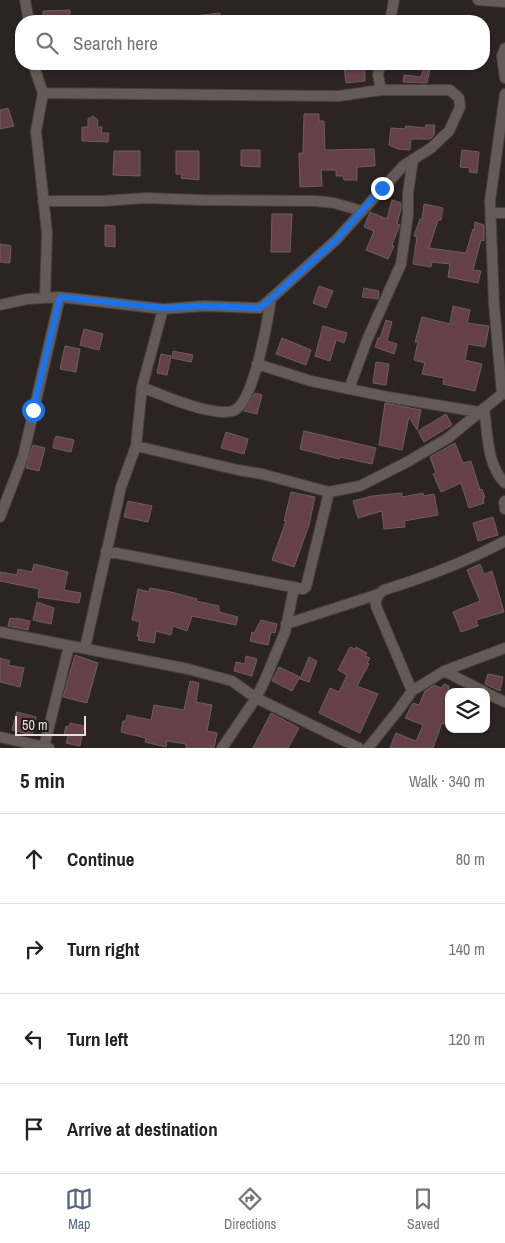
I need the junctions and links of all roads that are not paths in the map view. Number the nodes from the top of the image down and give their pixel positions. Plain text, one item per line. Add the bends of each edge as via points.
1 (25, 0) edge
2 (394, 0) edge
3 (478, 0) edge
4 (505, 2) edge
5 (28, 15) edge
6 (391, 15) edge
7 (505, 48) edge
8 (35, 70) edge
9 (379, 70) edge
10 (505, 78) edge
11 (381, 90) junction
12 (43, 93) junction
13 (505, 94) edge
14 (412, 159) junction
15 (43, 201) junction
16 (362, 211) junction
17 (491, 213) junction
18 (505, 213) edge
19 (60, 297) junction
20 (45, 298) junction
21 (271, 298) junction
22 (0, 306) edge
23 (163, 308) junction
24 (256, 364) junction
25 (142, 387) junction
26 (349, 389) junction
27 (504, 394) edge
28 (481, 410) junction
29 (136, 446) junction
30 (505, 483) edge
31 (329, 492) junction
32 (505, 501) edge
33 (505, 509) edge
34 (0, 517) edge
35 (505, 541) edge
36 (106, 551) junction
37 (294, 588) junction
38 (379, 594) junction
39 (286, 624) junction
40 (0, 632) edge
41 (69, 646) junction
42 (85, 648) junction
43 (505, 648) edge
44 (444, 671) junction
45 (478, 688) edge
46 (412, 691) junction
47 (490, 694) edge
48 (256, 698) junction
49 (505, 702) edge
50 (0, 737) edge
51 (46, 748) edge
52 (222, 748) edge
53 (359, 748) edge
54 (368, 748) edge

1 - 5 street
2 - 6 street
3 - 4 street
7 - 10 street via 502,56
8 - 12 street
9 - 11 street
11 - 12 street via 339,96
11 - 14 street via 450,90 459,98 460,107 449,131 431,148
12 - 15 street via 36,131
13 - 17 street
14 - 16 street via 392,176
14 - 26 street via 401,264
15 - 16 street via 146,198 316,201
15 - 20 street via 47,233
16 - 21 street via 336,240
17 - 18 street
17 - 27 street via 494,304
19 - 20 street
19 - 23 street
19 - 34 street via 23,457
20 - 22 street
21 - 23 street via 254,308
21 - 24 street via 267,330
23 - 25 street
24 - 25 street via 244,402 226,412 199,408
24 - 26 street
25 - 29 street
26 - 28 street
27 - 28 street
28 - 30 street via 490,457
28 - 31 street via 448,438 370,481
29 - 31 street
29 - 36 street via 121,486
31 - 37 street via 306,587 302,590
32 - 33 street
35 - 38 street via 436,573
36 - 37 street
36 - 42 street
37 - 39 street
38 - 39 street
38 - 46 street via 376,600 379,616
39 - 48 street
40 - 41 street
41 - 42 street
41 - 51 street
42 - 48 street via 232,681
43 - 44 street
44 - 45 street
44 - 46 street
46 - 54 street
47 - 49 street
48 - 52 street
48 - 53 street
50 - 51 street

